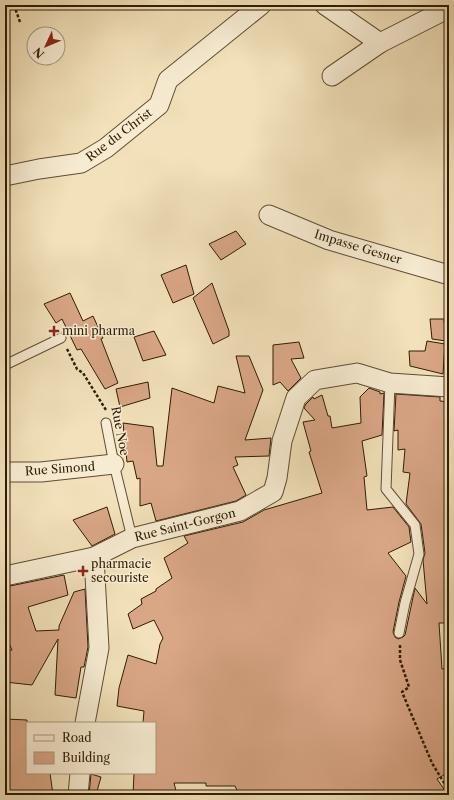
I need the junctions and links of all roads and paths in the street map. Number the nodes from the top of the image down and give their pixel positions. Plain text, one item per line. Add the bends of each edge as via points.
1 (14, 5) edge
2 (261, 5) edge
3 (325, 5) edge
4 (449, 8) edge
5 (20, 22) dead end
6 (380, 43) junction
7 (332, 76) dead end
8 (5, 176) edge
9 (269, 215) dead end
10 (449, 275) edge
11 (61, 338) joint
12 (5, 365) edge
13 (390, 383) junction
14 (449, 387) edge
15 (106, 423) joint
16 (114, 464) junction
17 (5, 472) edge
18 (132, 538) junction
19 (94, 557) junction
20 (5, 576) edge
21 (399, 633) joint
22 (85, 722) edge
23 (80, 774) edge
24 (449, 791) edge
25 (78, 795) edge

1 - 5 path
2 - 8 street, Rue du Christ via 168,80 159,105 106,148 81,163
3 - 6 street
4 - 6 street
6 - 7 street
9 - 10 street, Impasse Gesner via 329,240
11 - 12 lane
11 - 15 path, Rue Noe via 77,369 83,373 106,409
13 - 14 street, Rue Saint-Gorgon
13 - 18 street, Rue Saint-Gorgon via 357,373 314,380 296,398 282,441 273,492 240,511
13 - 21 lane via 386,488 415,525 419,554
15 - 16 lane, Rue Noe
16 - 17 street, Rue Simond via 41,472
16 - 18 lane, Rue Noe
18 - 19 street, Rue Saint-Gorgon
19 - 20 street, Rue Saint-Gorgon
19 - 22 street via 99,648
21 - 24 path via 400,660 408,687 402,692 432,763
23 - 25 street

